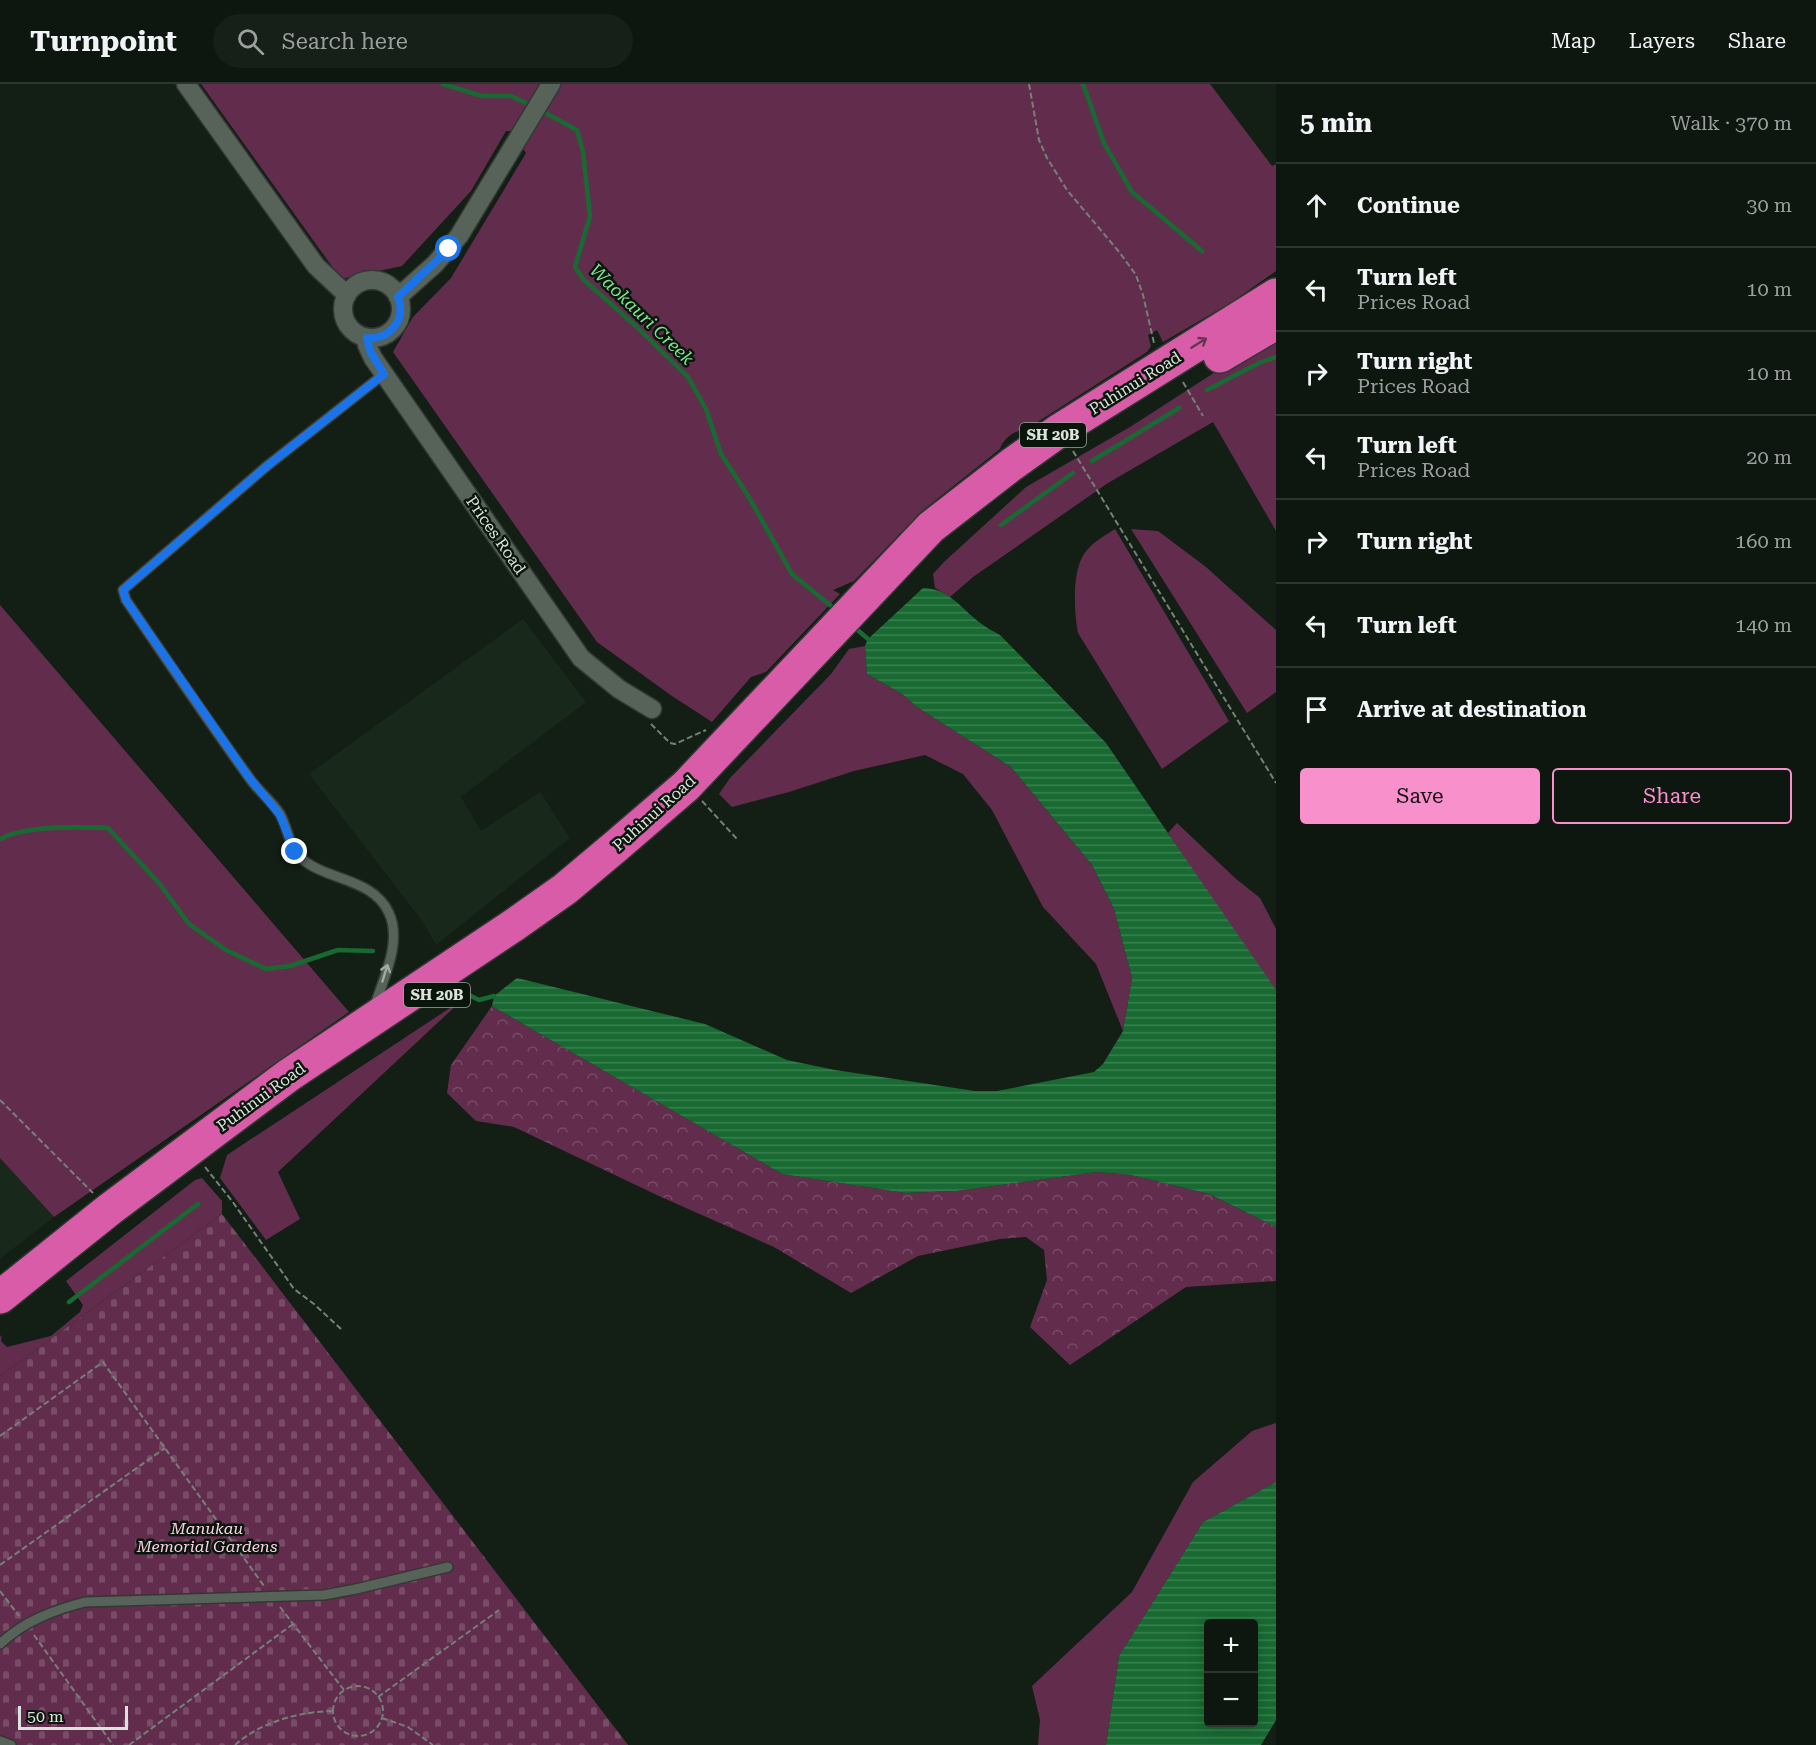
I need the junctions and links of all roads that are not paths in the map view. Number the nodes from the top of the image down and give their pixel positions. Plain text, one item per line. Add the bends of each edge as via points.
1 (186, 84) edge
2 (551, 84) edge
3 (347, 295) junction
4 (1276, 295) edge
5 (398, 297) junction
6 (1276, 323) edge
7 (367, 338) junction
8 (1173, 372) junction
9 (384, 374) junction
10 (850, 623) junction
11 (651, 717) road end
12 (363, 1027) junction
13 (0, 1297) edge
14 (0, 1321) edge
15 (448, 1567) dead end
16 (0, 1644) edge
17 (0, 1741) edge
18 (11, 1745) edge

1 - 3 street via 316,266
2 - 5 street via 459,236
3 - 5 street via 358,284 373,280 390,287
3 - 7 street, Prices Road via 345,321 354,332
8 -> 4 highway, Puhinui Road / SH 20B
5 - 7 street via 401,310 395,327 384,335
6 - 8 highway, Puhinui Road / SH 20B
7 - 9 street, Prices Road
8 - 10 highway, Puhinui Road / SH 20B via 940,543
8 - 10 highway, Puhinui Road / SH 20B via 1060,430 931,527
9 - 11 street, Prices Road via 581,658
12 -> 9 lane via 375,1007 391,956 394,939 389,913 371,891 311,865 295,852 280,815 248,776 126,600 123,590 267,466
10 - 12 highway, Puhinui Road / SH 20B via 686,786 615,848 565,889
10 - 14 highway, Puhinui Road / SH 20B via 720,776 668,826 476,970 274,1104 199,1159
12 - 13 highway, Puhinui Road / SH 20B via 289,1075
15 - 16 lane via 338,1593 85,1602 26,1624
17 - 18 lane

